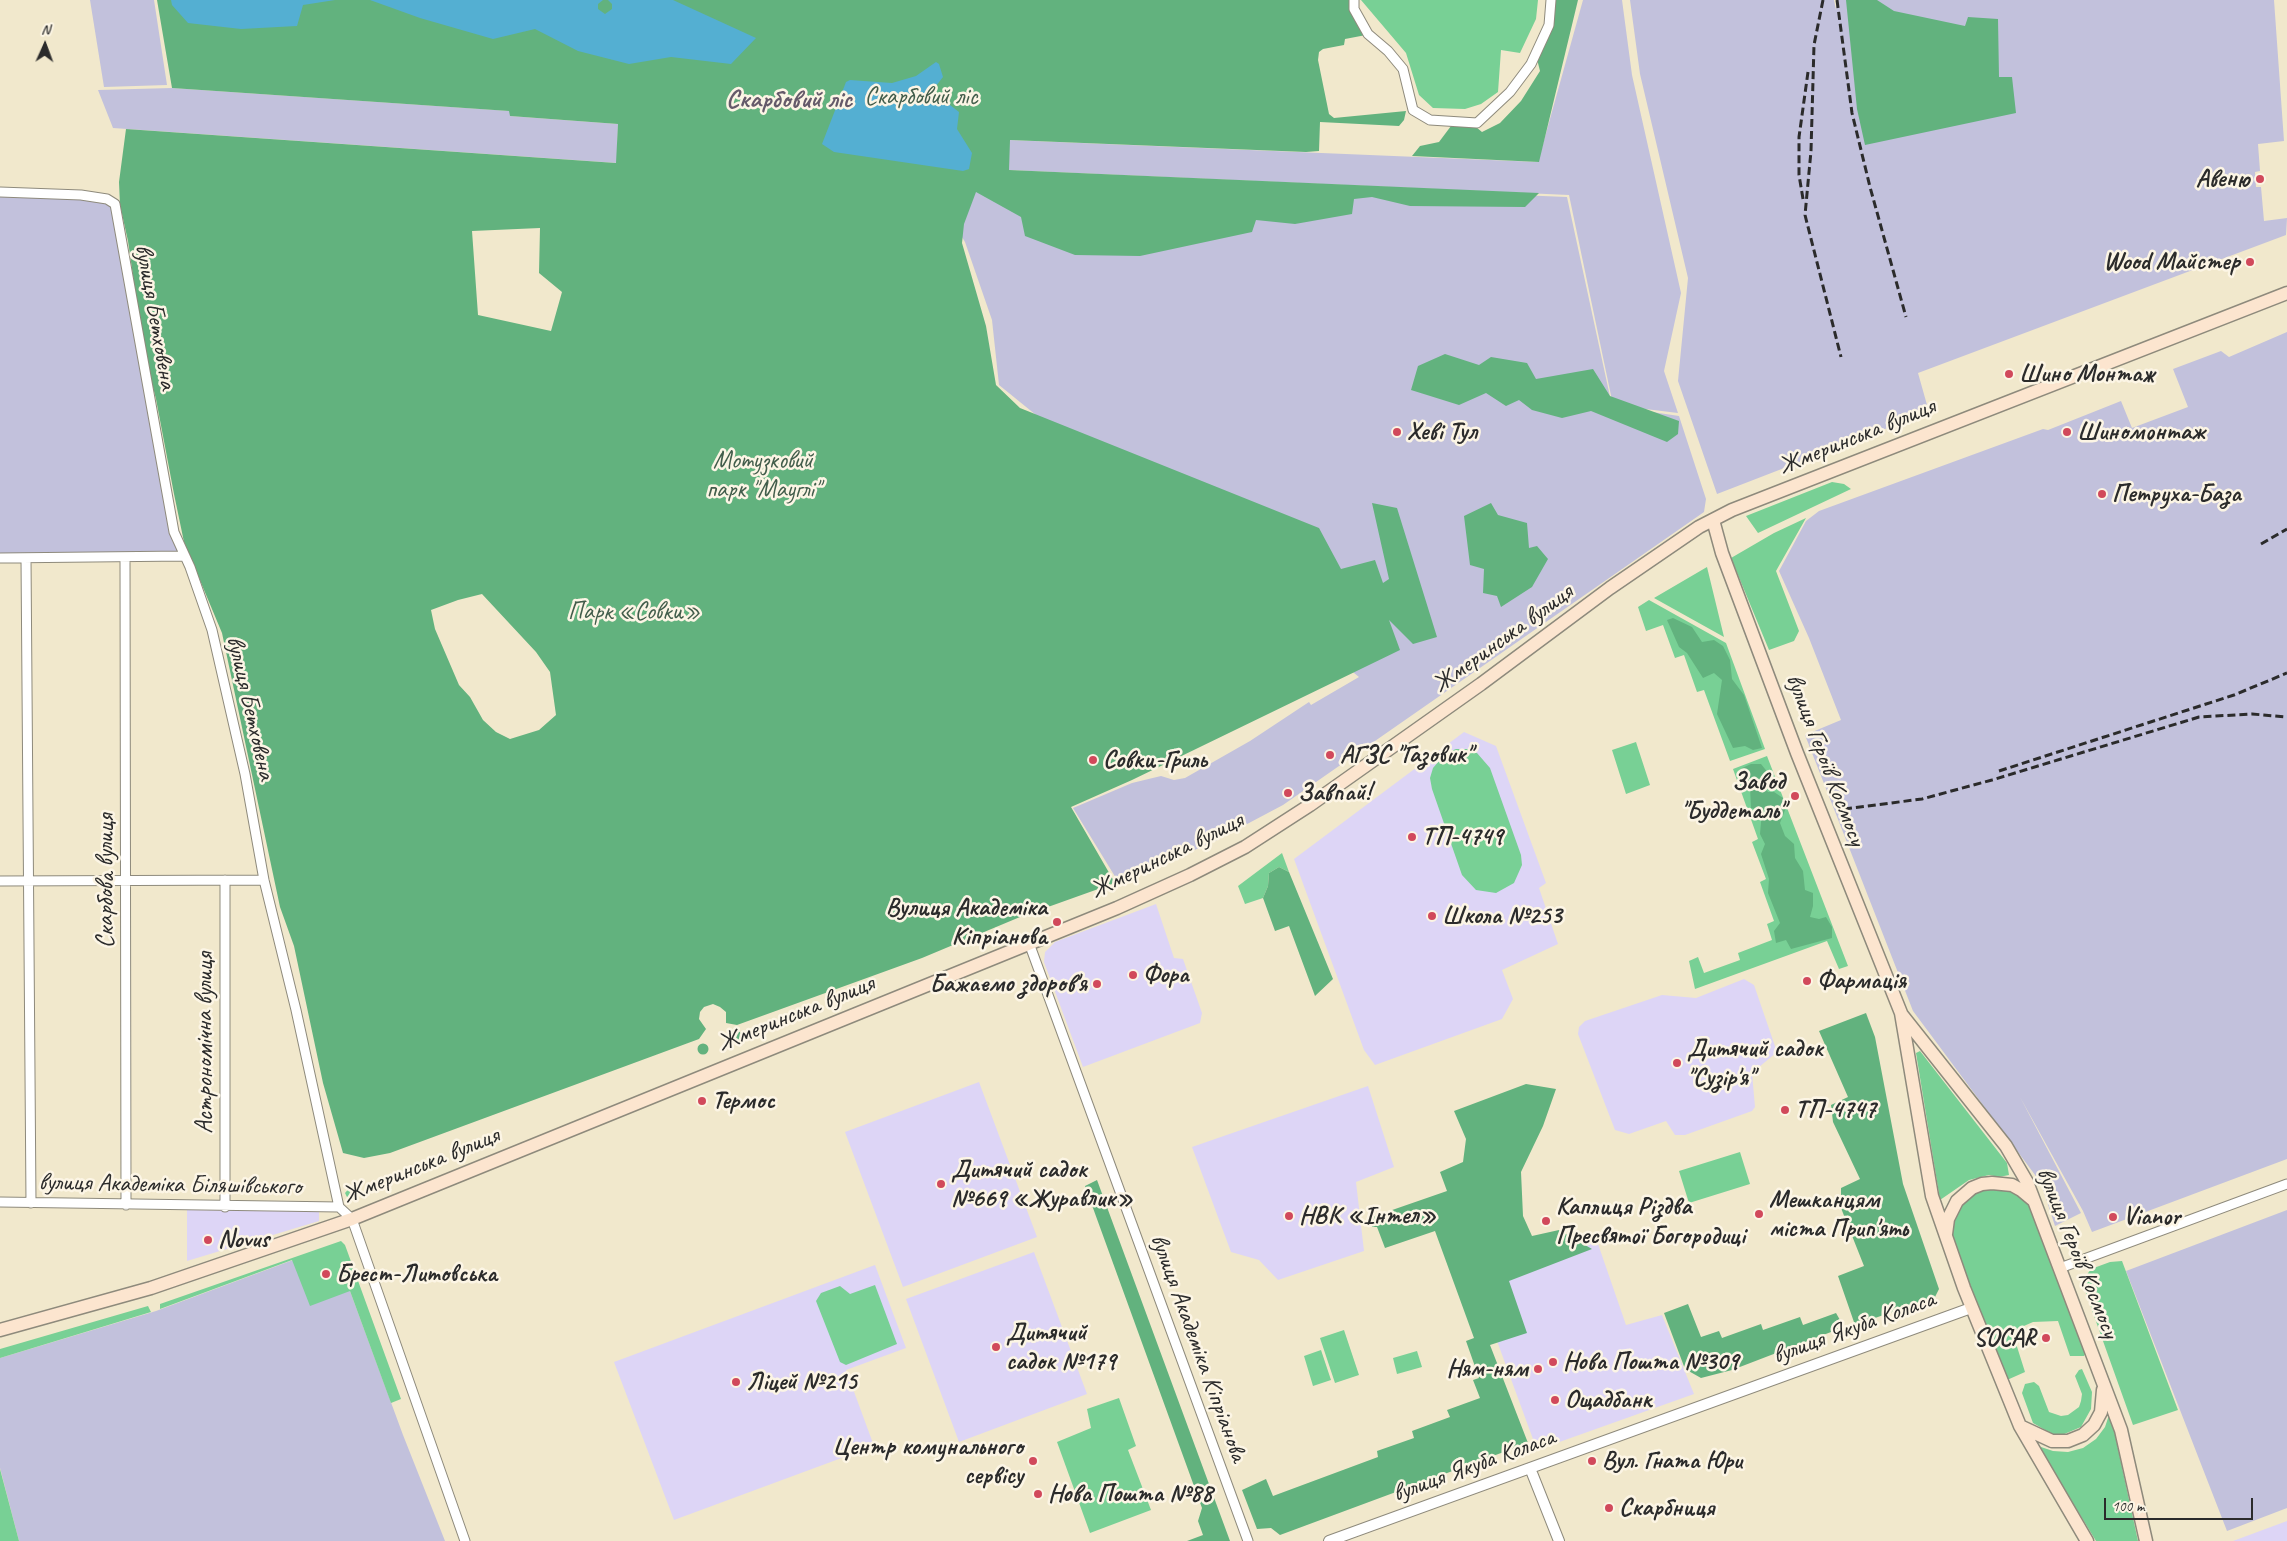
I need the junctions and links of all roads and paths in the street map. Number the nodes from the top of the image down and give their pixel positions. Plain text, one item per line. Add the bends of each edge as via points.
1 (1354, 0) edge
2 (1551, 0) edge
3 (0, 192) edge
4 (2287, 293) edge
5 (1713, 520) junction
6 (185, 556) junction
7 (0, 558) edge
8 (26, 558) junction
9 (125, 558) junction
10 (225, 880) junction
11 (264, 880) junction
12 (28, 881) junction
13 (127, 881) junction
14 (0, 882) edge
15 (1029, 942) junction
16 (1901, 1013) junction
17 (2287, 1184) edge
18 (0, 1202) edge
19 (31, 1203) junction
20 (2036, 1203) junction
21 (126, 1205) junction
22 (225, 1207) junction
23 (339, 1208) junction
24 (352, 1219) junction
25 (1946, 1239) junction
26 (2060, 1268) junction
27 (1971, 1308) junction
28 (0, 1330) edge
29 (2103, 1380) junction
30 (2020, 1426) junction
31 (1530, 1468) junction
32 (1356, 1536) edge
33 (466, 1541) edge
34 (1248, 1541) edge
35 (1329, 1541) edge
36 (1559, 1541) edge
37 (2087, 1541) edge
38 (2146, 1541) edge

1 - 2 street via 1354,9 1368,34 1403,69 1414,110 1430,120 1477,123 1510,92 1531,64 1549,26
3 - 6 street, вулиця Бетховена via 90,196 114,204 174,532
4 - 5 main road, Жмеринська вулиця
5 - 15 main road, Жмеринська вулиця via 1678,540 1310,806 1245,847 1117,908
5 - 16 main road, вулиця Героїв Космосу via 1722,554 1795,748
6 - 9 street
6 - 11 street, вулиця Бетховена via 212,630 245,774
7 - 8 street
8 - 9 street
8 - 12 street
9 - 13 street, Скарбова вулиця
10 - 11 street
10 - 13 street
10 - 22 street, Астрономічна вулиця
11 - 23 street, вулиця Бетховена
12 - 13 street
12 - 14 street
12 - 19 street
13 - 21 street, Скарбова вулиця
15 - 24 main road, Жмеринська вулиця
15 - 34 street, вулиця Академіка Кіпріанова
16 - 20 main road, вулиця Героїв Космосу via 2006,1146
16 - 25 main road, вулиця Героїв Космосу via 1932,1196
17 - 26 street
18 - 19 street, вулиця Академіка Біляшівського
19 - 21 street, вулиця Академіка Біляшівського
20 - 25 main road via 2012,1185 1992,1183 1977,1186 1964,1194 1951,1209
20 - 26 main road, вулиця Героїв Космосу
21 - 22 street, вулиця Академіка Біляшівського
22 - 23 street, вулиця Академіка Біляшівського
23 - 24 street
24 - 28 main road, Жмеринська вулиця via 151,1288
24 - 33 street
25 - 27 main road, вулиця Героїв Космосу
26 - 29 main road, вулиця Героїв Космосу
27 - 30 main road, вулиця Героїв Космосу
27 - 31 street, вулиця Якуба Коласа
29 - 30 main road via 2102,1412 2094,1426 2083,1435 2068,1441 2052,1441
29 - 38 main road, вулиця Героїв Космосу via 2121,1430
30 - 37 main road, вулиця Героїв Космосу
31 - 32 street, вулиця Якуба Коласа
31 - 36 street
32 - 35 street, вулиця Якуба Коласа

